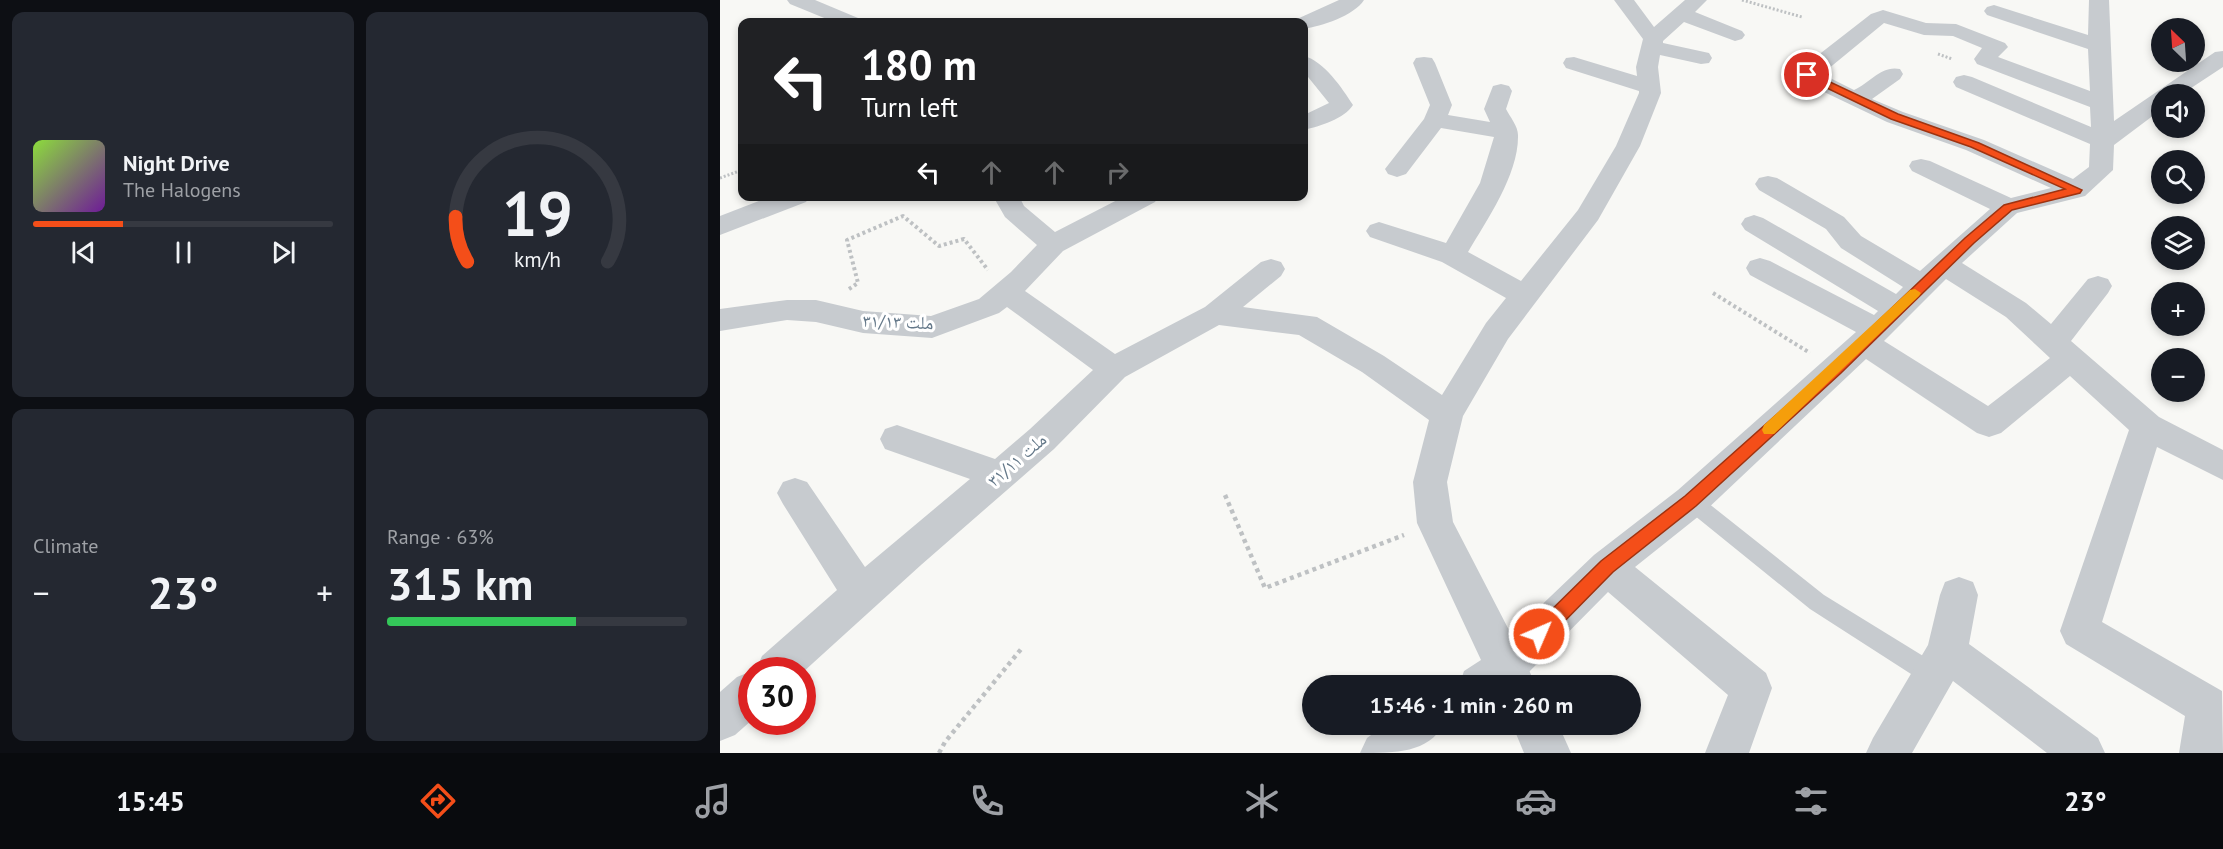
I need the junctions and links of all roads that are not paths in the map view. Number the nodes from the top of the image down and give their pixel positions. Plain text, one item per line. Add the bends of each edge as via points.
1 (797, 0) edge
2 (1354, 0) edge
3 (1624, 0) edge
4 (2099, 0) edge
5 (2034, 3) dead end
6 (1690, 7) edge
7 (1994, 10) dead end
8 (841, 18) edge
9 (1308, 21) edge
10 (1735, 35) dead end
11 (2098, 38) junction
12 (1653, 43) junction
13 (2223, 57) edge
14 (1701, 58) dead end
15 (1425, 63) dead end
16 (1574, 63) dead end
17 (1308, 65) edge
18 (1892, 74) dead end
19 (1964, 82) dead end
20 (2183, 84) edge
21 (1649, 87) junction
22 (1501, 91) dead end
23 (1854, 99) junction
24 (2100, 103) junction
25 (2151, 105) edge
26 (1435, 120) junction
27 (1308, 122) edge
28 (1506, 132) junction
29 (2104, 141) junction
30 (1921, 166) dead end
31 (1398, 169) dead end
32 (1768, 184) dead end
33 (2076, 190) junction
34 (784, 201) edge
35 (1009, 201) edge
36 (1137, 201) edge
37 (2008, 207) junction
38 (1754, 224) dead end
39 (720, 226) edge
40 (1379, 231) dead end
41 (1053, 245) junction
42 (1452, 255) junction
43 (1760, 268) dead end
44 (1271, 269) dead end
45 (1934, 275) junction
46 (2098, 286) dead end
47 (1005, 291) junction
48 (1525, 296) junction
49 (1215, 314) junction
50 (720, 320) edge
51 (1880, 327) junction
52 (2061, 351) junction
53 (1114, 369) junction
54 (1447, 415) junction
55 (2147, 426) junction
56 (897, 439) dead end
57 (2223, 466) edge
58 (1000, 475) junction
59 (795, 493) dead end
60 (1691, 501) junction
61 (1607, 567) junction
62 (861, 595) junction
63 (1959, 595) dead end
64 (791, 657) edge
65 (1940, 664) junction
66 (1498, 675) edge
67 (1504, 675) edge
68 (738, 704) edge
69 (720, 720) edge
70 (1407, 735) edge
71 (1539, 735) edge
72 (1382, 753) edge
73 (1548, 753) edge
74 (1727, 753) edge
75 (1888, 753) edge
76 (2083, 753) edge
77 (2200, 753) edge

1 - 8 street
2 - 9 street
3 - 12 street
4 - 11 street
5 - 11 street
6 - 10 street
6 - 12 street
7 - 11 street
11 - 24 street
12 - 14 street
12 - 21 street via 1647,67
13 - 20 street
15 - 26 street via 1441,105
16 - 21 street
17 - 27 street via 1342,105
18 - 23 street
19 - 29 street
21 - 48 street via 1628,146 1589,214
22 - 28 street via 1495,109
23 - 24 street via 1807,75 1883,16 1924,29 1956,30 1988,42 1998,47 1985,59
23 - 33 street via 1975,145
24 - 29 street
25 - 29 street
26 - 28 street
26 - 31 street
28 - 42 street via 1498,170
29 - 33 street via 2101,170
30 - 37 street
32 - 45 street via 1835,223 1851,242
33 - 37 street
34 - 39 street
35 - 41 street via 1014,211
36 - 41 street, ملت ۳۱/۱۳
37 - 45 street
38 - 51 street
40 - 42 street
41 - 47 street, ملت ۳۱/۱۳
42 - 48 street
43 - 51 street
44 - 49 street, ملت ۳۱/۱۱
45 - 51 street
45 - 52 street via 2016,310
46 - 52 street
47 - 50 street, ملت ۳۱/۱۳ via 988,306 932,327 863,322 816,311 787,310
47 - 53 street
48 - 54 street via 1497,331
49 - 53 street, ملت ۳۱/۱۱
49 - 54 street via 1306,325 1373,364
51 - 52 street via 1989,424
51 - 60 street
52 - 55 street
53 - 58 street, ملت ۳۱/۱۱
54 - 66 street via 1430,482 1435,523
55 - 57 street
55 - 77 street via 2080,631 2207,706
56 - 58 street
58 - 62 street, ملت ۳۱/۱۱
59 - 62 street
60 - 61 street
60 - 65 lane via 1817,602
61 - 67 street
61 - 74 street via 1751,688
62 - 64 street, ملت ۳۱/۱۱
63 - 65 street
65 - 75 street
65 - 76 street
68 - 69 street
70 - 72 street
71 - 73 street

